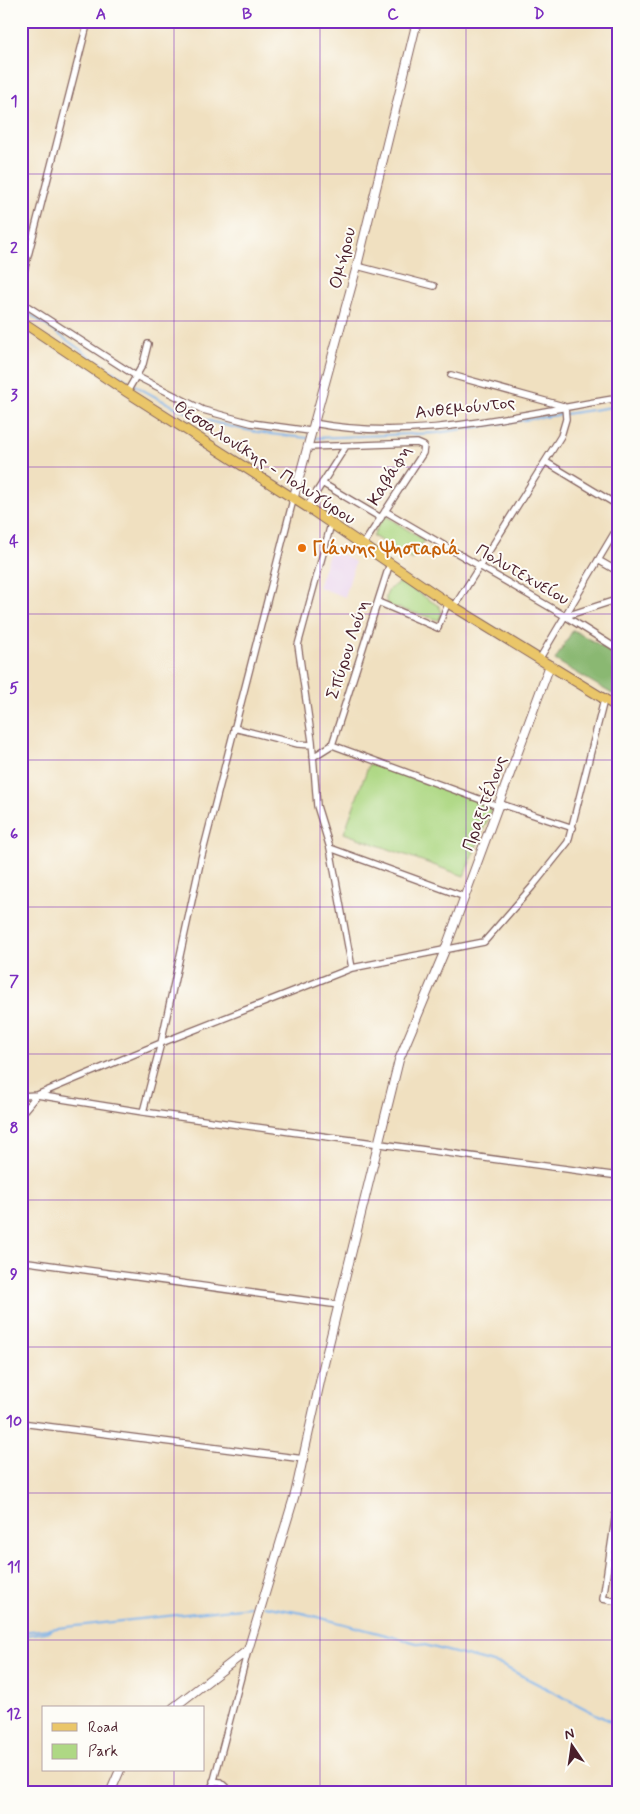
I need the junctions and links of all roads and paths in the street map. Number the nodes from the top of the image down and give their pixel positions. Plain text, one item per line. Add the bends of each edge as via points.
1 (88, 21) edge
2 (417, 21) edge
3 (357, 266) junction
4 (21, 283) edge
5 (434, 286) dead end
6 (21, 302) edge
7 (21, 322) edge
8 (148, 344) dead end
9 (451, 375) dead end
10 (136, 376) junction
11 (127, 392) junction
12 (619, 398) edge
13 (565, 407) junction
14 (313, 423) junction
15 (310, 431) junction
16 (346, 446) junction
17 (424, 446) joint
18 (308, 448) junction
19 (546, 462) junction
20 (322, 483) junction
21 (293, 500) junction
22 (619, 506) edge
23 (307, 507) junction
24 (385, 511) junction
25 (381, 518) junction
26 (331, 524) junction
27 (619, 526) edge
28 (363, 545) junction
29 (598, 560) junction
30 (390, 563) junction
31 (479, 566) junction
32 (619, 572) edge
33 (619, 599) edge
34 (378, 602) junction
35 (451, 605) junction
36 (565, 616) junction
37 (438, 628) joint
38 (619, 650) edge
39 (540, 658) junction
40 (550, 665) junction
41 (604, 700) junction
42 (619, 708) edge
43 (234, 728) junction
44 (312, 744) junction
45 (332, 745) junction
46 (313, 757) junction
47 (498, 806) junction
48 (573, 828) junction
49 (330, 848) junction
50 (465, 897) junction
51 (445, 950) junction
52 (352, 968) junction
53 (161, 1043) junction
54 (37, 1095) junction
55 (21, 1096) edge
56 (143, 1112) junction
57 (21, 1114) edge
58 (378, 1143) junction
59 (619, 1176) edge
60 (21, 1261) edge
61 (339, 1305) junction
62 (21, 1423) edge
63 (304, 1459) junction
64 (619, 1492) edge
65 (619, 1602) edge
66 (248, 1650) junction
67 (176, 1706) edge
68 (119, 1772) edge
69 (213, 1780) junction
70 (110, 1793) edge
71 (208, 1793) edge
72 (232, 1793) edge

1 - 4 street
2 - 3 street, Ομήρου
3 - 5 street
3 - 14 street, Ομήρου
6 - 10 street
7 - 11 main road, Θεσσαλονίκης - Πολυγύρου
8 - 10 street
9 - 13 street
10 - 11 street
10 - 15 street via 203,410 251,423
11 - 21 main road, Θεσσαλονίκης - Πολυγύρου
12 - 13 street, Ανθεμούντος
13 - 14 street, Ανθεμούντος via 450,427 335,427
13 - 19 street via 565,428
14 - 15 street, Ομήρου
15 - 18 street, Ομήρου
16 - 17 street, Ανθεμούντος via 417,443
16 - 18 street, Ανθεμούντος
16 - 20 street
17 - 24 street, Καβάφη via 423,453
18 - 21 street, Ομήρου
19 - 22 street
19 - 31 street
20 - 23 street
20 - 25 street
21 - 23 main road, Θεσσαλονίκης - Πολυγύρου
21 - 43 street
23 - 26 main road, Θεσσαλονίκης - Πολυγύρου
24 - 25 street, Καβάφη
24 - 31 street, Πολυτεχνείου
25 - 28 street, Καβάφη
26 - 28 main road, Θεσσαλονίκης - Πολυγύρου
26 - 44 street via 298,645
27 - 29 street
28 - 30 main road, Θεσσαλονίκης - Πολυγύρου
29 - 32 street
29 - 36 street
30 - 34 street, Σπύρου Λούη
30 - 35 main road, Θεσσαλονίκης - Πολυγύρου
31 - 35 street
31 - 36 street, Πολυτεχνείου
33 - 36 street
34 - 37 street
34 - 45 street, Σπύρου Λούη
35 - 37 street
35 - 39 main road, Θεσσαλονίκης - Πολυγύρου
36 - 38 street, Πολυτεχνείου
36 - 39 street
39 - 40 main road, Θεσσαλονίκης - Πολυγύρου
40 - 41 main road, Θεσσαλονίκης - Πολυγύρου
40 - 47 street, Πραξιτέλους
41 - 42 main road, Θεσσαλονίκης - Πολυγύρου
41 - 48 street
43 - 44 street via 298,744
43 - 53 street via 186,923
44 - 46 street
45 - 46 street
45 - 47 street
46 - 49 street via 317,806
47 - 48 street via 504,805
47 - 50 street, Πραξιτέλους
48 - 51 street via 568,842 484,942
49 - 50 street
49 - 52 street
50 - 51 street, Πραξιτέλους
51 - 52 street
51 - 58 street, Πραξιτέλους via 407,1040
52 - 53 street
53 - 54 street
53 - 56 street
54 - 55 street
54 - 56 street
54 - 57 street
56 - 58 street
58 - 59 street
58 - 61 street, Πραξιτέλους
60 - 61 street
61 - 63 street, Πραξιτέλους
62 - 63 street
63 - 66 street, Πραξιτέλους
64 - 65 street via 603,1600
66 - 67 street
66 - 69 street
68 - 70 street
69 - 71 street
69 - 72 street

